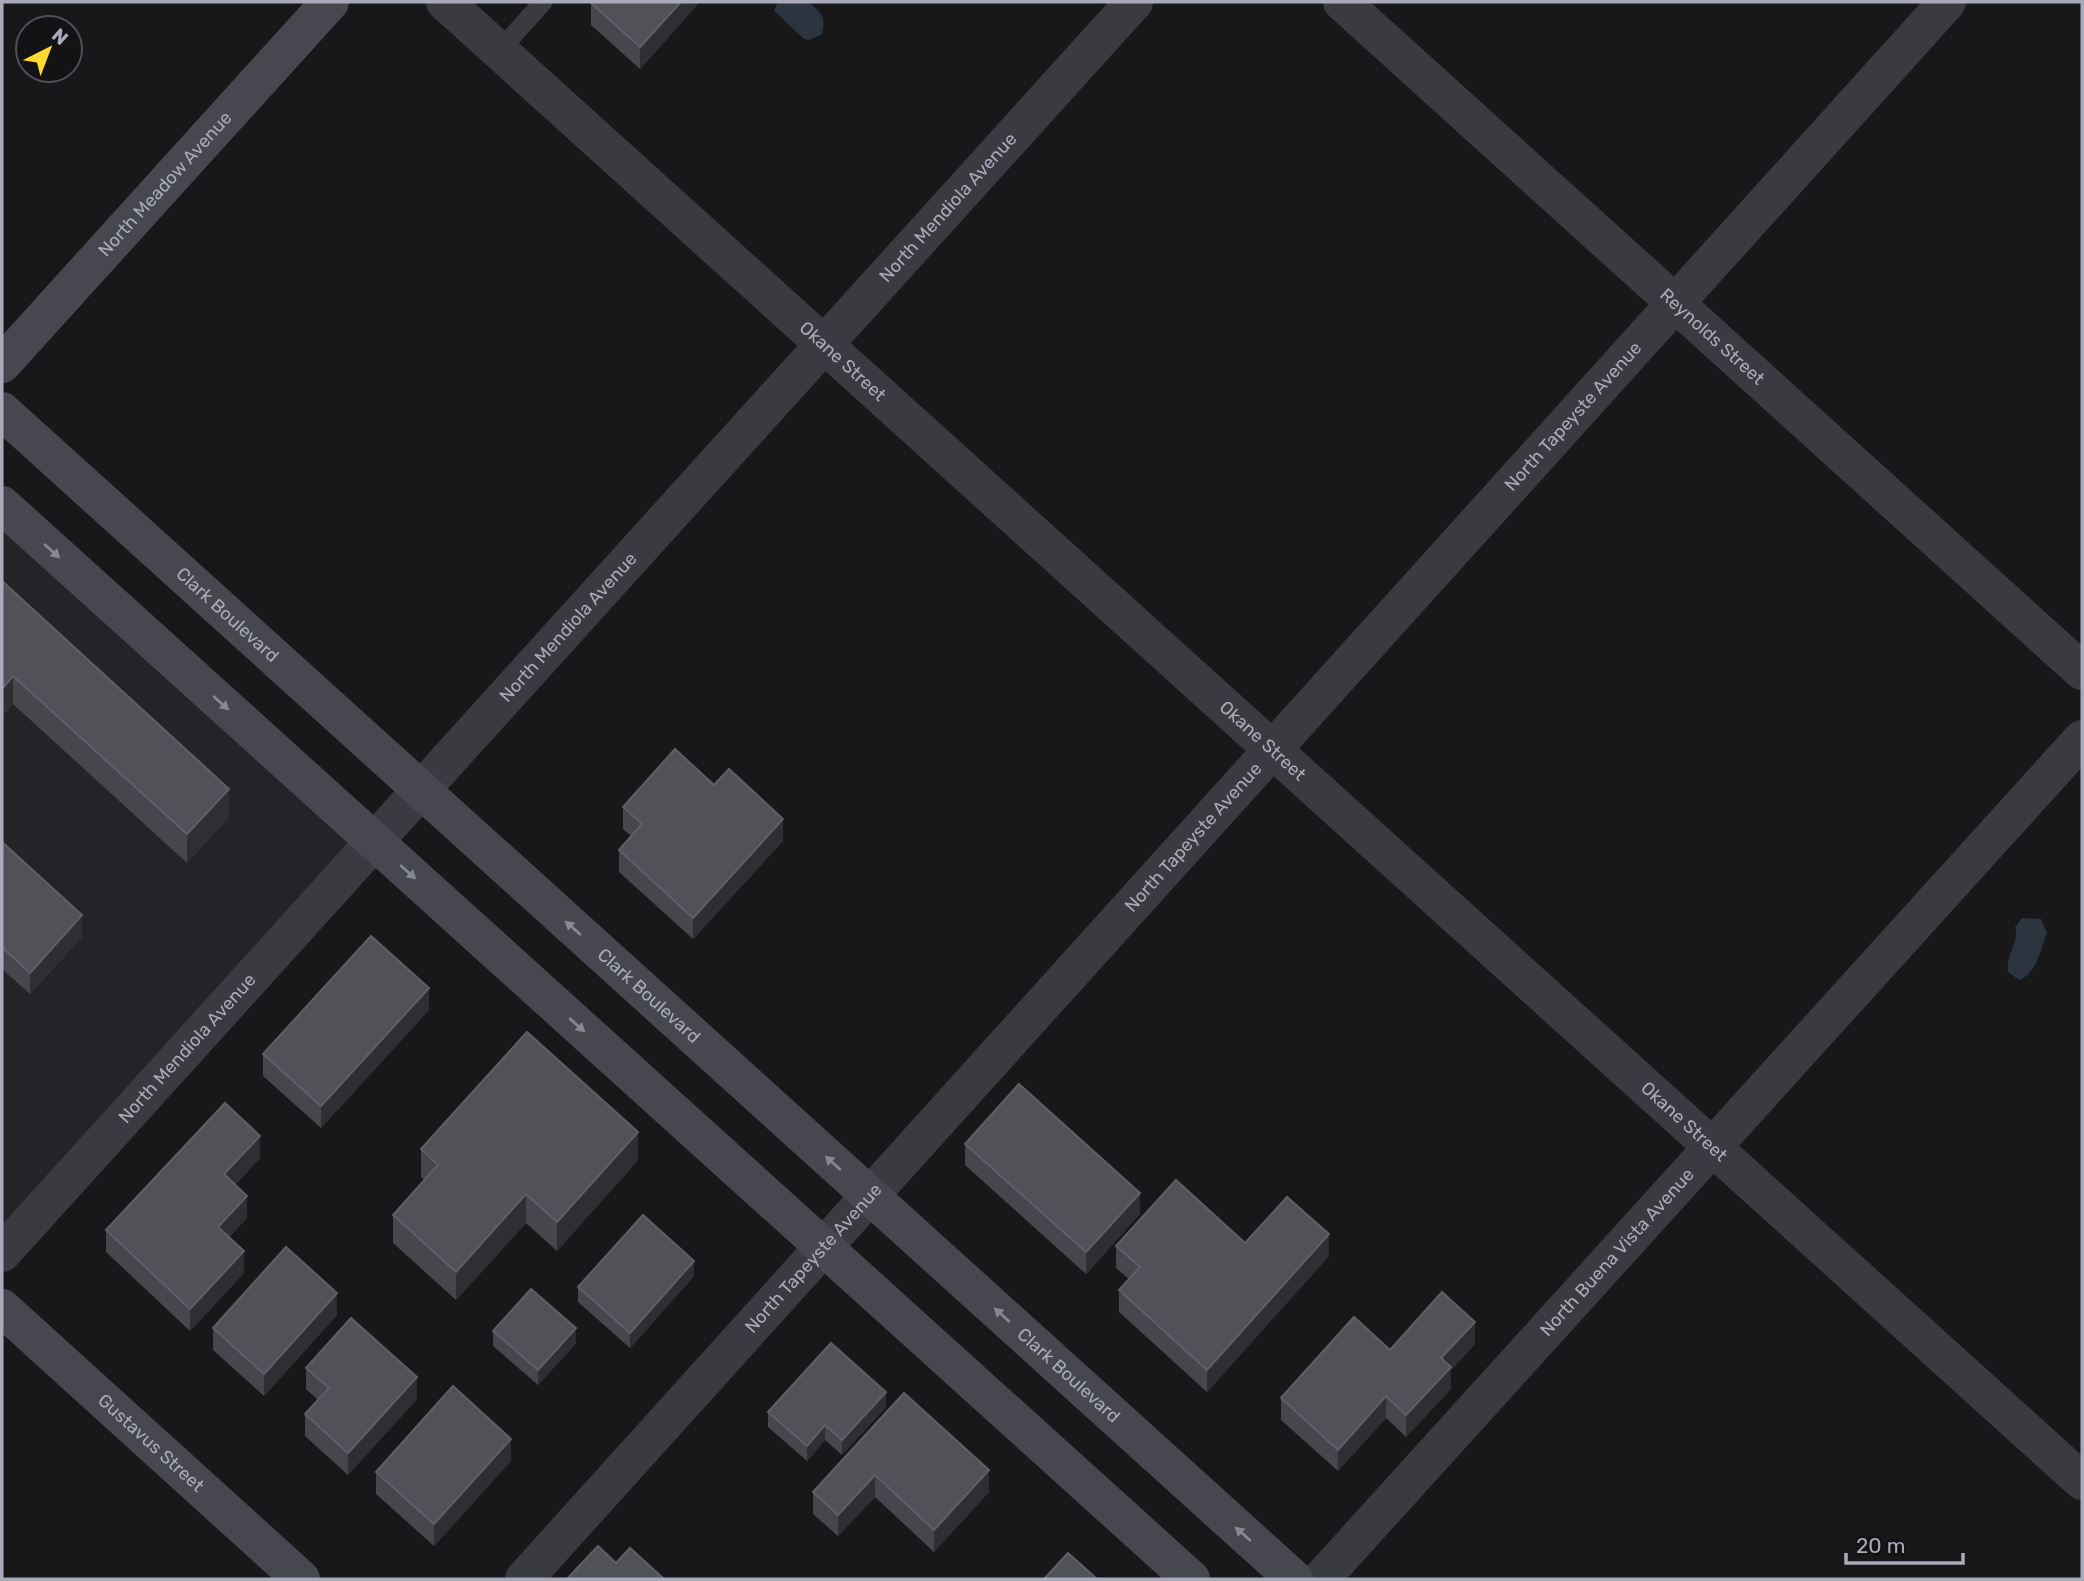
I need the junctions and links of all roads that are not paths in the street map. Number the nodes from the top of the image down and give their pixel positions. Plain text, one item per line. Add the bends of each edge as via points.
1 (330, 2) edge
2 (445, 2) edge
3 (543, 2) edge
4 (1134, 2) edge
5 (1342, 2) edge
6 (1947, 2) edge
7 (499, 51) junction
8 (1675, 303) junction
9 (824, 344) junction
10 (2, 364) edge
11 (2, 411) edge
12 (2, 505) edge
13 (2082, 671) edge
14 (2082, 739) edge
15 (1273, 750) junction
16 (420, 790) junction
17 (374, 841) junction
18 (1713, 1147) junction
19 (870, 1197) junction
20 (824, 1248) junction
21 (2, 1254) edge
22 (2, 1308) edge
23 (2082, 1481) edge
24 (301, 1579) edge
25 (524, 1579) edge
26 (1191, 1579) edge
27 (1294, 1579) edge
28 (1321, 1579) edge

1 - 10 main road, North Meadow Avenue
2 - 7 street, Okane Street
3 - 7 lane
4 - 9 street, North Mendiola Avenue
5 - 8 street, Reynolds Street
6 - 8 street, North Tapeyste Avenue
7 - 9 street, Okane Street
8 - 13 street, Reynolds Street
8 - 15 street, North Tapeyste Avenue
9 - 15 street, Okane Street
9 - 16 street, North Mendiola Avenue
11 - 16 main road, Clark Boulevard
12 -> 17 main road
14 - 18 street, North Buena Vista Avenue
15 - 18 street, Okane Street
15 - 19 street, North Tapeyste Avenue
16 - 17 street, North Mendiola Avenue
19 -> 16 main road, Clark Boulevard
17 -> 20 main road
17 - 21 street, North Mendiola Avenue
18 - 23 street, Okane Street
18 - 28 street, North Buena Vista Avenue
19 - 20 street, North Tapeyste Avenue
27 -> 19 main road, Clark Boulevard
20 - 25 street, North Tapeyste Avenue
20 - 26 main road
22 - 24 main road, Gustavus Street

